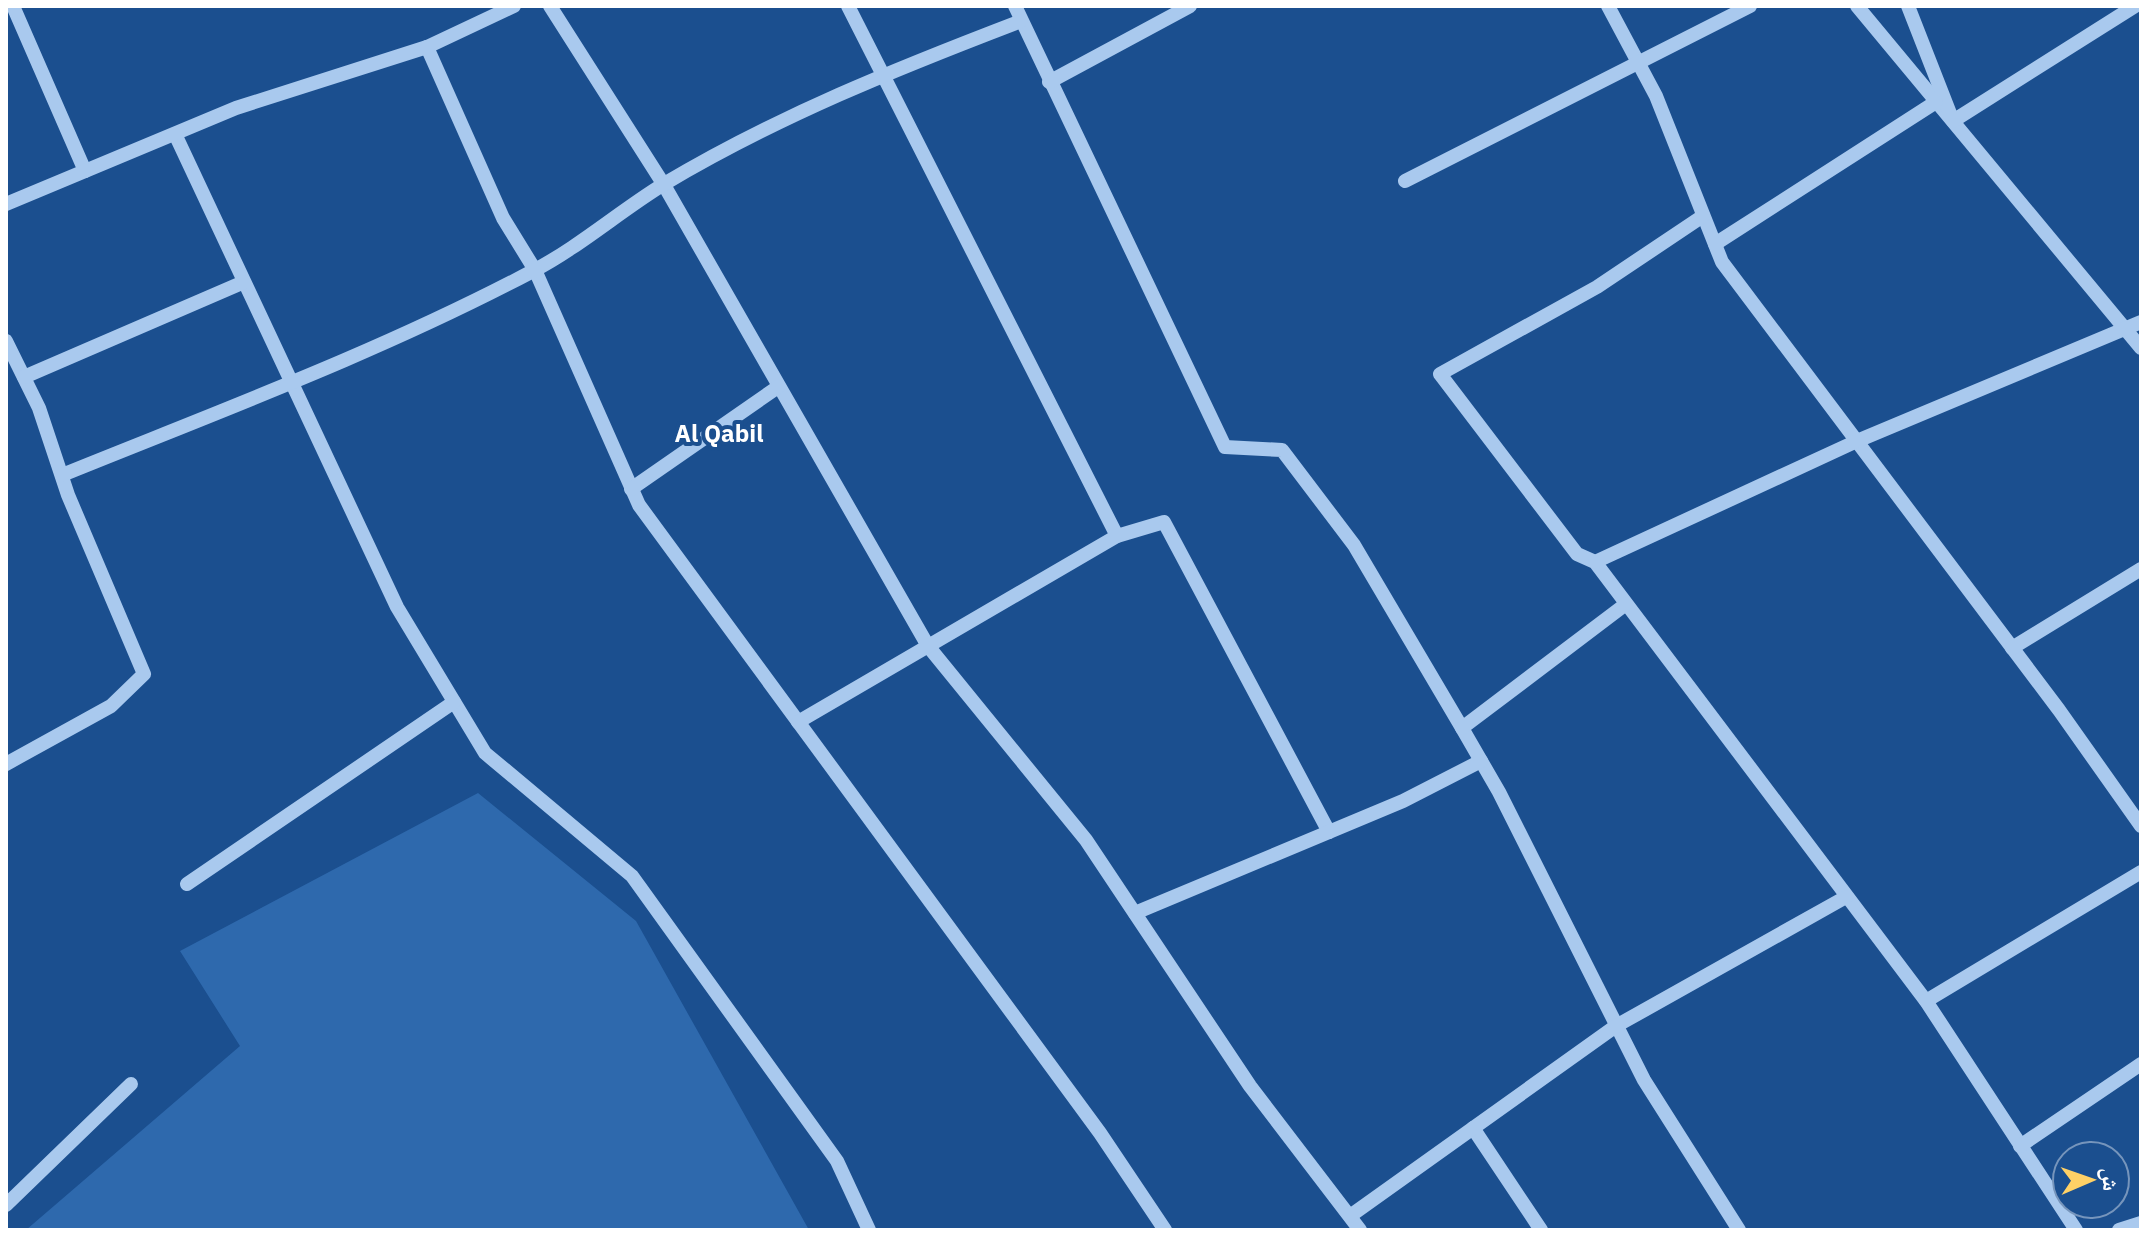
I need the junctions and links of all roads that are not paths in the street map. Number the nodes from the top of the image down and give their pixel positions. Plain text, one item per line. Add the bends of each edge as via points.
1 (13, 6) edge
2 (514, 6) edge
3 (550, 6) edge
4 (848, 6) edge
5 (1015, 6) edge
6 (1190, 6) edge
7 (1608, 6) edge
8 (1750, 6) edge
9 (1857, 6) edge
10 (1908, 6) edge
11 (2135, 6) edge
12 (1021, 21) junction
13 (427, 47) junction
14 (1638, 63) junction
15 (883, 74) junction
16 (1049, 82) junction
17 (1936, 102) junction
18 (1953, 121) junction
19 (175, 134) junction
20 (85, 171) junction
21 (1405, 181) dead end
22 (664, 185) junction
23 (6, 204) edge
24 (1703, 216) junction
25 (1715, 244) junction
26 (535, 270) junction
27 (244, 282) junction
28 (2141, 322) edge
29 (2127, 330) junction
30 (6, 341) edge
31 (2141, 348) edge
32 (24, 377) junction
33 (291, 382) junction
34 (778, 387) junction
35 (1857, 441) junction
36 (62, 475) junction
37 (631, 489) junction
38 (1117, 536) junction
39 (1595, 562) junction
40 (2141, 569) edge
41 (1626, 604) junction
42 (928, 646) junction
43 (2012, 648) junction
44 (454, 702) junction
45 (798, 722) junction
46 (1462, 728) junction
47 (1481, 761) junction
48 (6, 764) edge
49 (2141, 826) edge
50 (1329, 832) junction
51 (2141, 872) edge
52 (187, 884) dead end
53 (1846, 897) junction
54 (1135, 913) junction
55 (1926, 1001) junction
56 (1616, 1026) junction
57 (2141, 1064) edge
58 (131, 1084) dead end
59 (1473, 1128) junction
60 (2020, 1146) junction
61 (6, 1205) edge
62 (1350, 1216) junction
63 (2141, 1223) edge
64 (869, 1230) edge
65 (1165, 1230) edge
66 (1360, 1230) edge
67 (1541, 1230) edge
68 (1739, 1230) edge
69 (2076, 1230) edge
70 (2119, 1230) edge

1 - 20 street
2 - 13 street
3 - 22 street
4 - 15 street
5 - 12 street
6 - 16 street
7 - 14 street
8 - 14 street
9 - 17 street
10 - 18 street
11 - 18 street
12 - 15 street
12 - 16 street
13 - 19 street via 236,108
13 - 26 street via 503,218
14 - 21 street
14 - 24 street
15 - 22 street via 776,122
15 - 38 street
16 - 46 street via 1225,447 1282,450 1354,545
17 - 18 street
17 - 25 street
18 - 29 street
19 - 20 street
19 - 27 street
20 - 23 street
22 - 26 street
22 - 34 street
24 - 25 street
24 - 39 street via 1597,287 1440,374 1577,554
25 - 35 street via 1722,262
26 - 33 street
26 - 37 street
27 - 32 street
27 - 33 street
28 - 29 street
29 - 31 street
29 - 35 street
30 - 32 street
32 - 36 street
33 - 36 street
33 - 44 street via 397,607
34 - 37 street
34 - 42 street
35 - 39 street
35 - 43 street
36 - 48 street via 144,674 111,706
37 - 45 street
38 - 42 street
38 - 50 street via 1164,522
39 - 41 street
40 - 43 street
41 - 46 street
41 - 53 street
42 - 45 street
42 - 54 street via 1086,840
43 - 49 street
44 - 52 street
44 - 64 street via 485,753 632,876 837,1161
45 - 65 street via 1100,1133
46 - 47 street
47 - 50 street
47 - 56 street
50 - 54 street
51 - 55 street
53 - 55 street
53 - 56 street
54 - 62 street via 1250,1086
55 - 60 street
56 - 59 street
56 - 68 street
57 - 60 street
58 - 61 street
59 - 62 street
59 - 67 street
60 - 69 street
62 - 66 street
63 - 70 street

